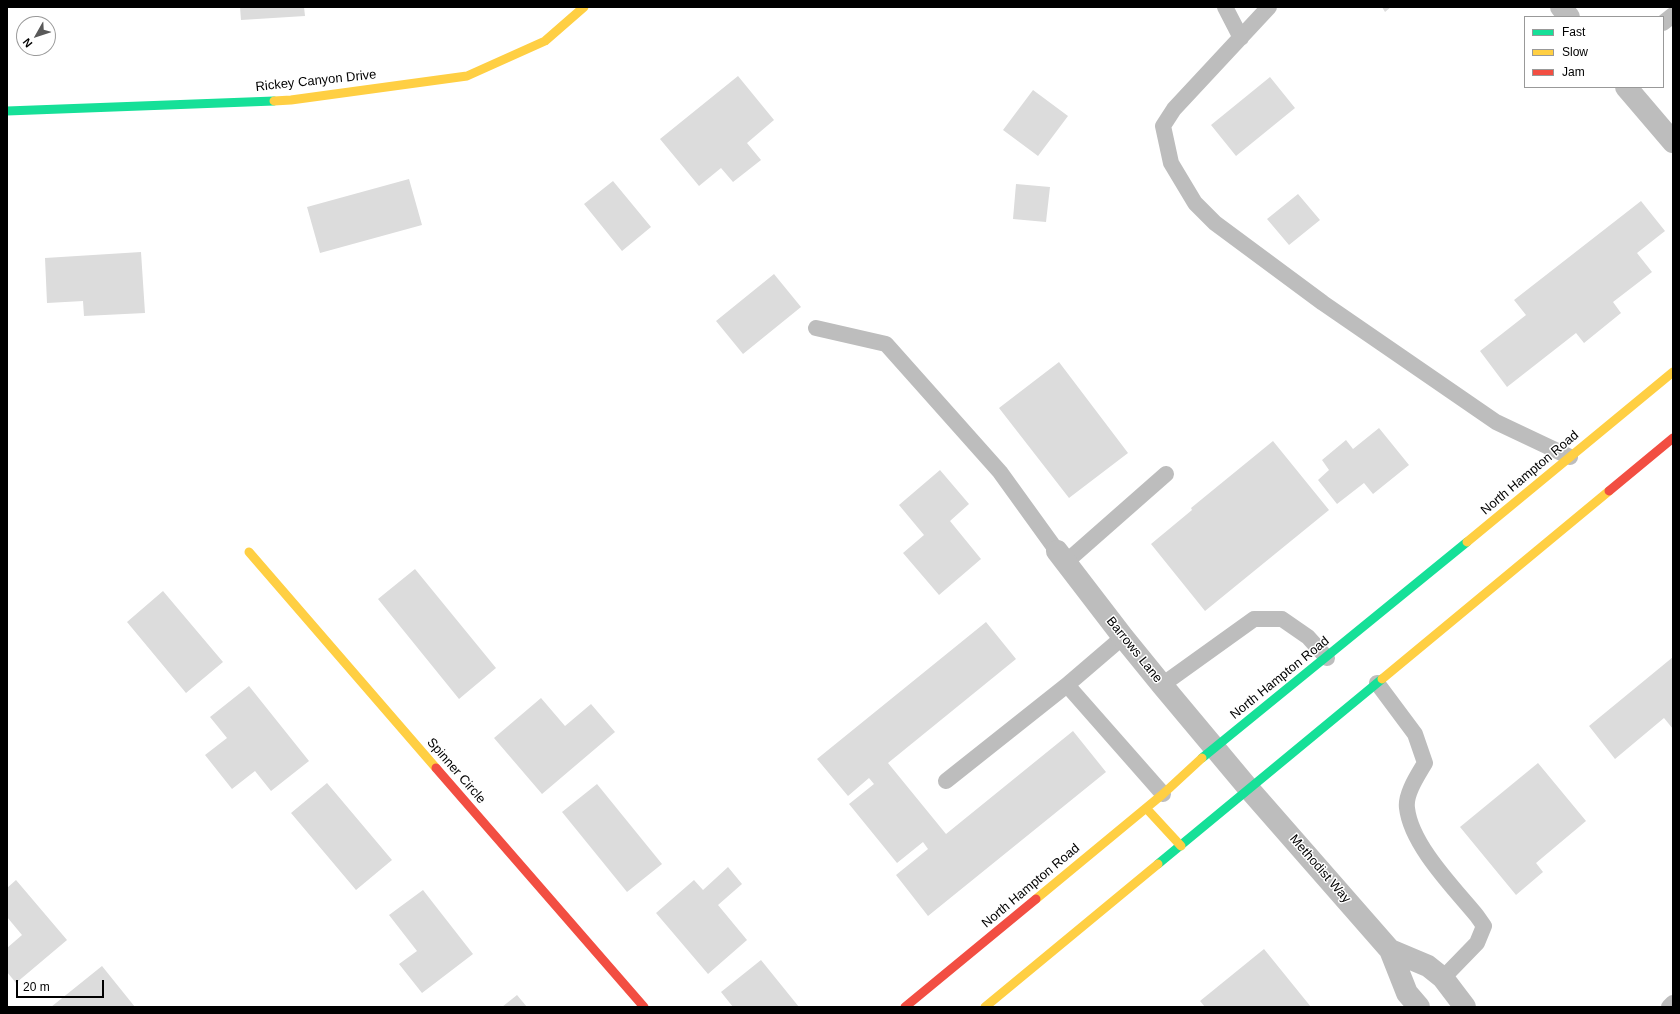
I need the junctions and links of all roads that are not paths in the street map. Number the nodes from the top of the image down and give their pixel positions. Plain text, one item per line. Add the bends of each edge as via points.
1 (584, 7) edge
2 (1225, 7) edge
3 (1269, 7) edge
4 (1561, 7) edge
5 (1673, 15) edge
6 (1569, 16) edge
7 (1664, 22) edge
8 (1241, 38) junction
9 (1627, 88) edge
10 (7, 111) edge
11 (1673, 142) edge
12 (816, 328) dead end
13 (1673, 372) edge
14 (1673, 438) edge
15 (1570, 458) junction
16 (1166, 474) dead end
17 (249, 552) dead end
18 (1062, 556) junction
19 (1123, 637) junction
20 (1327, 658) junction
21 (1377, 683) junction
22 (1162, 684) junction
23 (1067, 685) junction
24 (1214, 747) junction
25 (946, 781) dead end
26 (1249, 789) junction
27 (1163, 794) junction
28 (1146, 808) junction
29 (1181, 846) junction
30 (1390, 950) junction
31 (1443, 978) junction
32 (1673, 1003) edge
33 (644, 1007) edge
34 (905, 1007) edge
35 (985, 1007) edge
36 (1419, 1007) edge
37 (1465, 1007) edge
38 (1669, 1007) edge

1 - 10 main road, Rickey Canyon Drive via 545,41 467,76 291,100
2 - 8 lane
3 - 8 lane
4 - 6 street
5 - 7 lane
8 - 15 lane via 1174,109 1163,126 1171,163 1195,203 1215,223 1323,303 1490,418
9 - 11 street
12 - 18 lane via 886,344 1000,472
13 - 15 main road, North Hampton Road
14 - 21 main road
15 - 20 main road, North Hampton Road
16 - 18 lane
17 - 33 main road, Spinner Circle
18 - 19 street, Barrows Lane
19 - 22 street, Barrows Lane
19 - 23 lane
20 - 22 lane via 1308,637 1282,619 1254,619
20 - 24 main road, North Hampton Road
21 - 26 main road
21 - 31 lane via 1415,734 1425,763 1412,785 1407,808 1415,833 1429,859 1484,926 1477,943
22 - 24 street, Barrows Lane
23 - 25 lane
23 - 27 lane
24 - 26 street, Barrows Lane
24 - 27 main road, North Hampton Road
26 - 29 main road
26 - 30 street, Methodist Way
27 - 28 main road, North Hampton Road
28 - 29 main road
28 - 34 main road, North Hampton Road
29 - 35 main road
30 - 31 street, Methodist Way via 1428,966
30 - 36 street, Methodist Way via 1407,993
31 - 37 street, Methodist Way
32 - 38 lane

